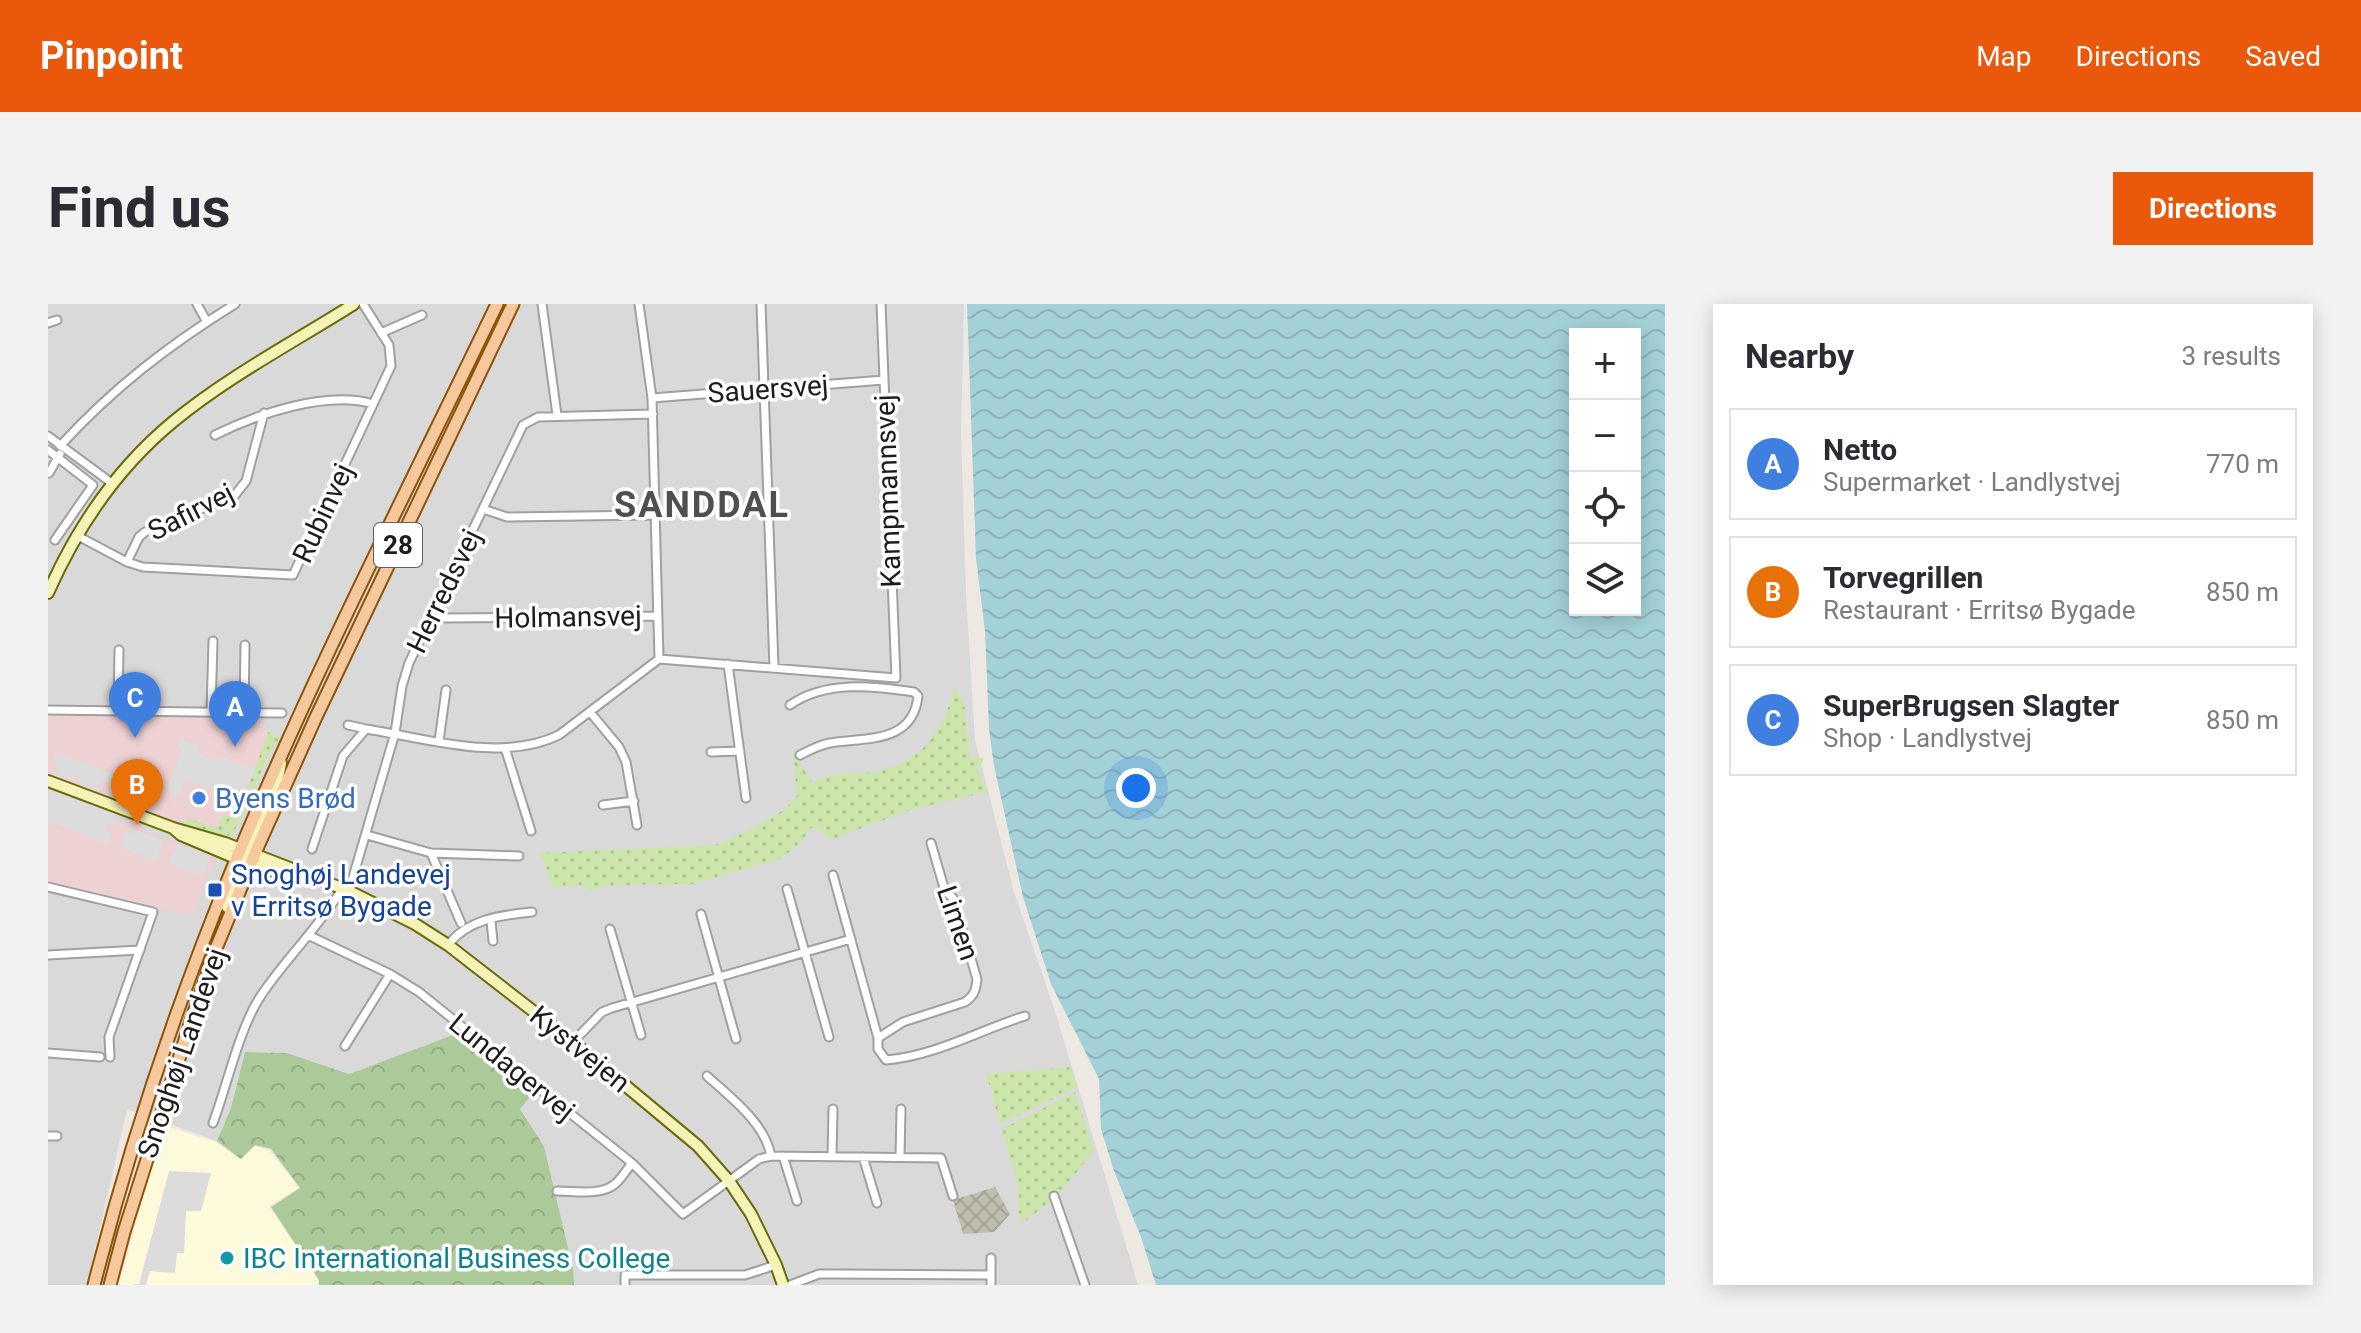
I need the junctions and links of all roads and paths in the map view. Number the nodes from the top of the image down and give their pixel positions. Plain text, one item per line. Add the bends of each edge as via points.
1 (197, 304) edge
2 (235, 304) edge
3 (354, 304) edge
4 (363, 304) edge
5 (497, 304) edge
6 (513, 304) edge
7 (542, 304) edge
8 (639, 304) edge
9 (761, 304) edge
10 (881, 304) edge
11 (422, 315) dead end
12 (57, 320) dead end
13 (207, 322) junction
14 (48, 323) edge
15 (381, 333) junction
16 (884, 380) junction
17 (765, 390) junction
18 (652, 398) junction
19 (373, 404) junction
20 (264, 413) junction
21 (653, 414) junction
22 (557, 415) junction
23 (215, 435) dead end
24 (48, 436) edge
25 (62, 448) junction
26 (48, 450) edge
27 (58, 457) junction
28 (49, 473) edge
29 (113, 484) junction
30 (483, 509) junction
31 (654, 515) junction
32 (76, 535) junction
33 (55, 540) dead end
34 (127, 562) junction
35 (48, 593) edge
36 (433, 613) junction
37 (656, 616) junction
38 (213, 641) dead end
39 (245, 645) dead end
40 (119, 650) dead end
41 (659, 659) junction
42 (728, 664) junction
43 (774, 667) junction
44 (829, 672) junction
45 (832, 687) junction
46 (446, 690) dead end
47 (790, 705) dead end
48 (48, 710) edge
49 (118, 710) junction
50 (211, 712) junction
51 (590, 712) junction
52 (244, 713) junction
53 (282, 713) dead end
54 (348, 725) dead end
55 (366, 729) junction
56 (395, 733) junction
57 (439, 741) junction
58 (505, 748) junction
59 (740, 751) junction
60 (711, 752) dead end
61 (800, 755) dead end
62 (48, 781) edge
63 (746, 798) dead end
64 (634, 801) junction
65 (603, 805) dead end
66 (637, 825) dead end
67 (531, 831) dead end
68 (367, 835) junction
69 (931, 843) dead end
70 (312, 849) dead end
71 (431, 853) junction
72 (519, 856) dead end
73 (246, 857) junction
74 (833, 875) dead end
75 (48, 887) edge
76 (787, 889) dead end
77 (346, 890) junction
78 (532, 912) dead end
79 (701, 914) dead end
80 (491, 921) junction
81 (461, 923) dead end
82 (610, 929) dead end
83 (310, 936) junction
84 (851, 939) junction
85 (493, 941) dead end
86 (448, 945) junction
87 (140, 950) junction
88 (805, 951) junction
89 (48, 955) edge
90 (390, 974) junction
91 (719, 977) junction
92 (631, 1002) junction
93 (1025, 1016) dead end
94 (641, 1035) dead end
95 (829, 1037) dead end
96 (878, 1038) junction
97 (736, 1039) dead end
98 (573, 1042) junction
99 (345, 1046) dead end
100 (48, 1053) edge
101 (100, 1057) dead end
102 (110, 1057) dead end
103 (707, 1076) dead end
104 (833, 1109) dead end
105 (901, 1109) dead end
106 (213, 1123) dead end
107 (771, 1156) junction
108 (783, 1156) junction
109 (832, 1156) junction
110 (900, 1156) junction
111 (863, 1157) junction
112 (632, 1163) junction
113 (729, 1181) junction
114 (557, 1191) dead end
115 (953, 1196) dead end
116 (1054, 1196) dead end
117 (797, 1201) dead end
118 (877, 1203) dead end
119 (991, 1258) dead end
120 (776, 1265) junction
121 (991, 1275) junction
122 (702, 1276) junction
123 (94, 1285) edge
124 (110, 1285) edge
125 (625, 1285) edge
126 (702, 1285) edge
127 (783, 1285) edge
128 (790, 1285) edge
129 (991, 1285) edge
130 (1085, 1285) edge

1 - 13 street
2 - 13 street
3 - 29 street via 185,412
4 - 15 street, Rubinvej
5 - 73 main road, Snoghøj Landevej / 28 via 284,749
6 - 73 main road, Snoghøj Landevej / 28
7 - 22 street
8 - 18 street
9 - 17 street
10 - 16 street, Kampmannsvej
11 - 15 street
12 - 14 street
13 - 25 street via 135,372 91,412
15 - 19 street, Rubinvej via 389,345 391,366
16 - 17 street, Sauersvej
16 - 44 street, Kampmannsvej via 896,678
17 - 18 street, Sauersvej
17 - 43 street
18 - 21 street
19 - 20 street via 344,399
19 - 34 street, Rubinvej via 293,575
20 - 23 street
20 - 34 street, Safirvej via 242,489 145,532
21 - 22 street, Herredsvej
21 - 31 street
22 - 30 street, Herredsvej via 523,425
24 - 25 street
25 - 27 street
25 - 29 street
26 - 27 street
27 - 28 street
27 - 33 street via 93,485
29 - 32 street
30 - 31 street via 507,517
30 - 36 street, Herredsvej
31 - 37 street
32 - 34 street, Rubinvej
32 - 35 street
36 - 37 street, Holmansvej via 445,618
36 - 56 street, Herredsvej via 409,663
37 - 41 street
38 - 50 street
39 - 52 street
40 - 49 street
41 - 42 street
41 - 51 street
42 - 43 street
42 - 59 street
43 - 44 street
44 - 45 street
45 - 47 street
45 - 61 street via 914,692 917,703 891,734 831,743
46 - 57 street
48 - 49 street
49 - 50 street
50 - 52 street
51 - 58 street via 545,742
51 - 64 street via 619,747
52 - 53 street
54 - 55 street
55 - 56 street
55 - 70 street via 343,756
56 - 57 street
56 - 68 street, Herredsvej
57 - 58 street
58 - 67 street
59 - 60 street
59 - 63 street
62 - 73 street, Kystvejen
64 - 65 street
64 - 66 street
68 - 71 street
68 - 77 street, Herredsvej
69 - 96 street, Limen via 945,891 953,898 976,988 965,1002 903,1022
71 - 72 street
71 - 81 street
73 - 77 street, Kystvejen
73 - 123 main road, Snoghøj Landevej / 28 via 154,1079
73 - 124 main road, Snoghøj Landevej / 28
74 - 84 street
75 - 87 street via 153,912
76 - 88 street
77 - 83 street, Herredsvej
77 - 86 street, Kystvejen
78 - 80 street via 497,915
79 - 91 street
80 - 85 street
80 - 86 street via 458,932
82 - 92 street
83 - 90 street, Lundagervej
83 - 106 street, Herredsvej via 261,995
84 - 88 street
84 - 96 street
86 - 98 street, Kystvejen
87 - 89 street
87 - 102 street via 109,1037
88 - 91 street
88 - 95 street
90 - 99 street
90 - 112 street, Lundagervej
91 - 92 street
91 - 97 street
92 - 94 street
92 - 98 street via 602,1012
93 - 96 street via 893,1060 881,1056
98 - 113 street, Kystvejen via 698,1146
100 - 101 street
103 - 107 street via 768,1140
104 - 109 street
105 - 110 street
107 - 108 street
107 - 113 street
108 - 109 street
108 - 117 street
109 - 111 street
110 - 111 street
110 - 115 street via 941,1158
111 - 118 street
112 - 113 street, Lundagervej via 683,1214
112 - 114 street via 607,1188
113 - 120 street, Kystvejen
116 - 130 street
119 - 121 street
120 - 122 street via 745,1275
120 - 127 street, Kystvejen
121 - 128 street via 819,1274
121 - 129 street
122 - 125 street via 625,1275
122 - 126 street

